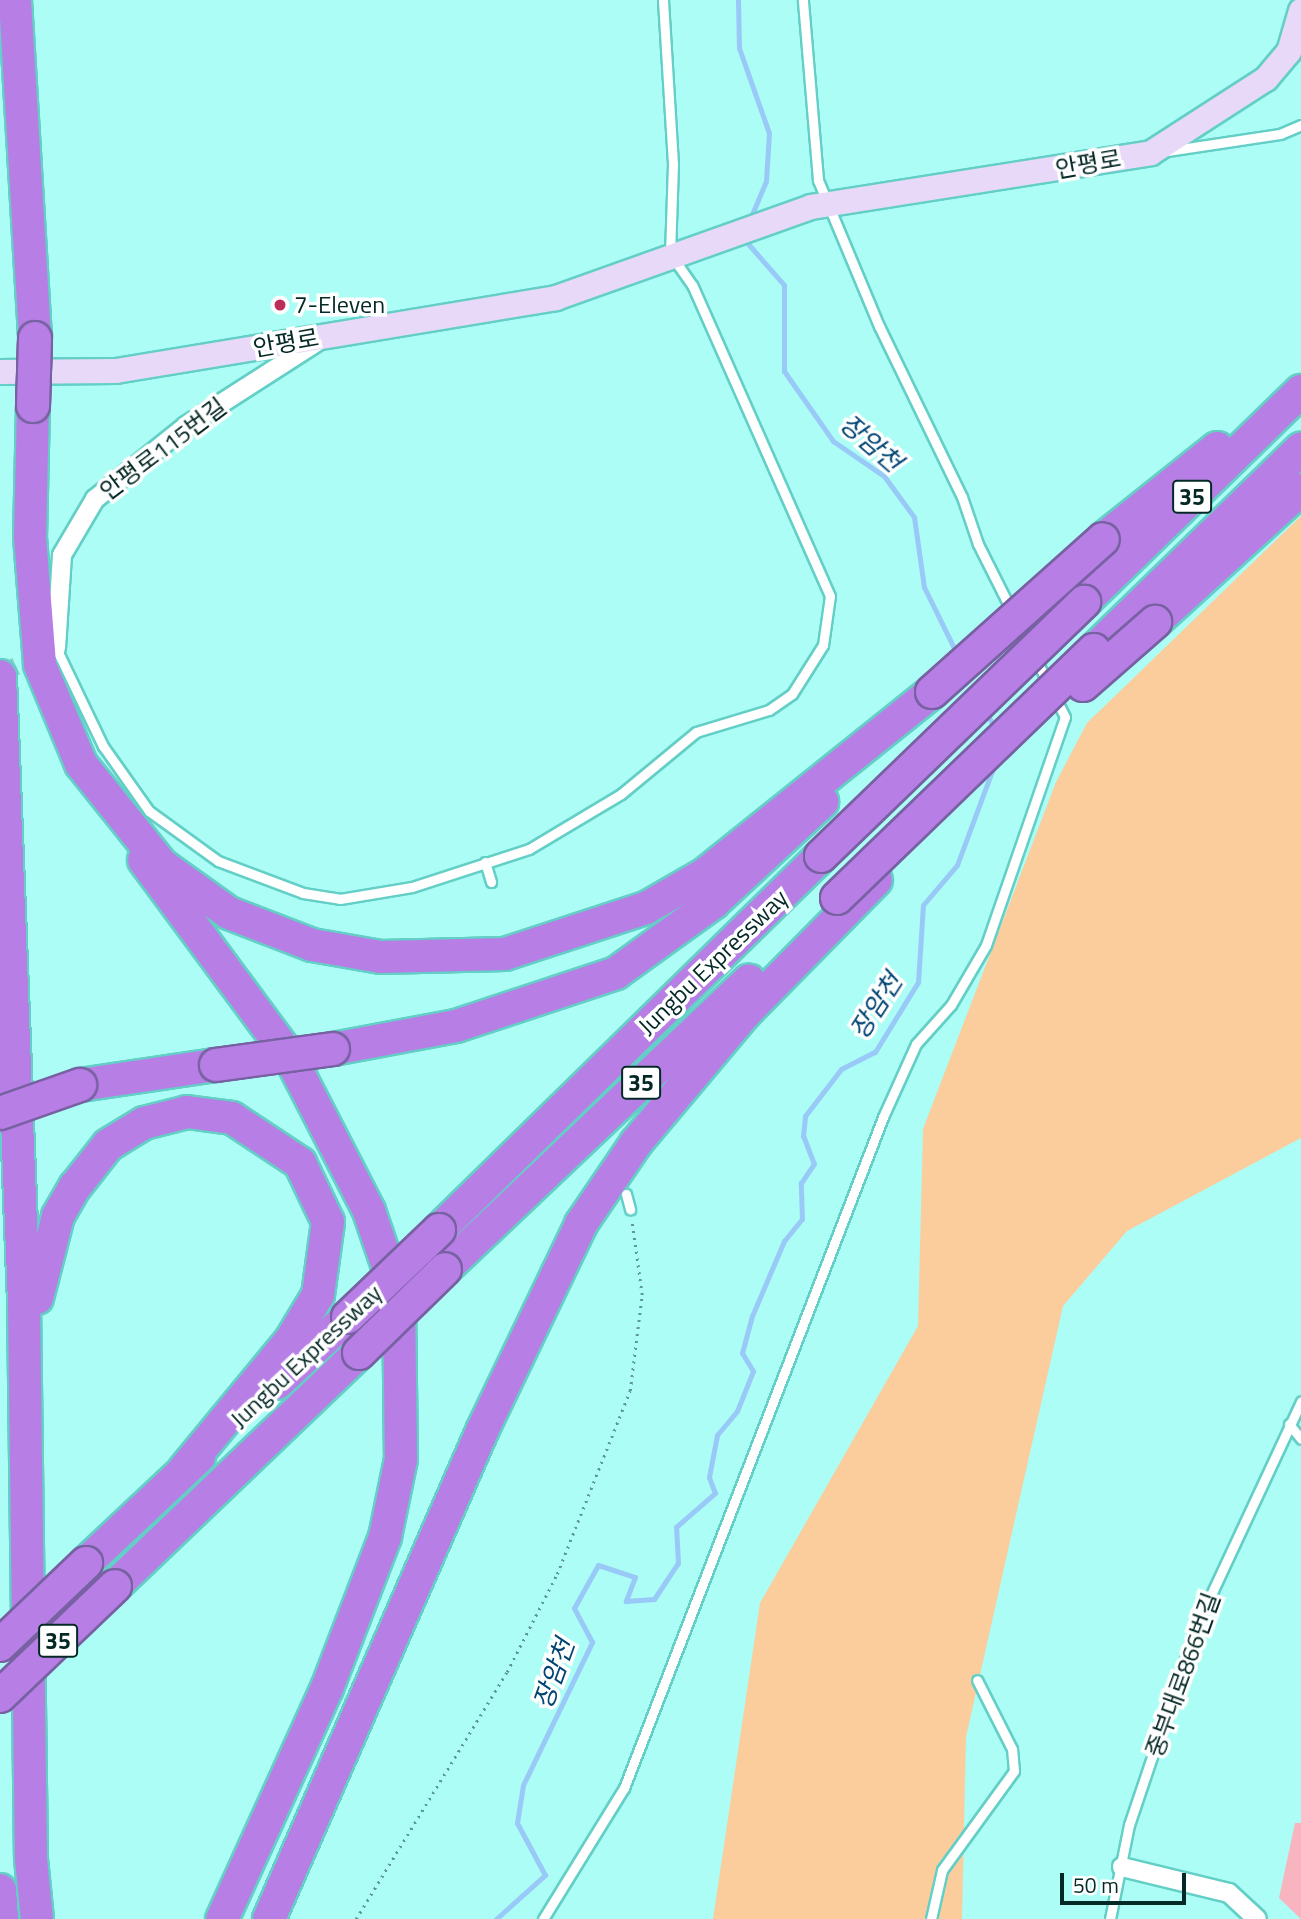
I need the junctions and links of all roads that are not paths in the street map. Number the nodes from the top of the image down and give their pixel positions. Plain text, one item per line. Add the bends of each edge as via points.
1 (15, 0) edge
2 (663, 0) edge
3 (803, 0) edge
4 (1301, 11) edge
5 (1301, 125) edge
6 (1151, 153) junction
7 (820, 206) junction
8 (678, 251) junction
9 (327, 336) junction
10 (0, 372) edge
11 (1301, 377) edge
12 (1301, 391) edge
13 (1301, 449) edge
14 (1301, 489) edge
15 (56, 648) joint
16 (0, 676) edge
17 (932, 692) junction
18 (104, 796) junction
19 (485, 862) junction
20 (491, 883) dead end
21 (0, 1113) edge
22 (626, 1194) dead end
23 (630, 1209) road end
24 (25, 1376) junction
25 (1301, 1402) edge
26 (1289, 1424) junction
27 (1301, 1439) edge
28 (184, 1470) junction
29 (0, 1645) edge
30 (977, 1680) dead end
31 (0, 1696) edge
32 (1122, 1867) junction
33 (0, 1890) edge
34 (2, 1919) edge
35 (37, 1919) edge
36 (222, 1919) edge
37 (269, 1919) edge
38 (544, 1919) edge
39 (931, 1919) edge
40 (1110, 1919) edge
41 (1257, 1919) edge

1 - 18 highway, bridge via 35,338 30,537 40,665 81,764
2 - 8 lane
3 - 7 lane
4 - 6 street, 안평로 via 1289,52 1266,79
5 - 6 lane via 1217,146
6 - 7 street, 안평로
7 - 8 street, 안평로
7 - 38 lane via 962,497 978,544 1065,717 986,945 951,1005 916,1044 883,1117 624,1788
8 - 9 street, 안평로 via 555,298
8 - 19 lane via 825,576 831,623 812,670 792,694 769,710 716,722 574,825
9 - 10 street, 안평로 via 116,372
9 - 15 street, 안평로115번길 via 186,426 95,499 62,555
11 - 17 highway, bridge via 1103,540
12 - 28 highway, Jungbu Expressway / 35, bridge via 439,1230
13 - 31 highway, Jungbu Expressway / 35, bridge
14 - 37 highway, bridge via 975,781 746,1012 636,1143 581,1224 495,1404
15 - 19 lane via 125,782 183,840 218,861 303,893 340,899 412,887
16 - 24 highway
17 - 18 highway via 705,874 646,908 505,954 381,957 312,945 229,913 162,865
17 - 21 highway, bridge via 776,849 616,973 456,1026 333,1049 80,1085
18 - 36 highway via 166,895 291,1059 369,1211 399,1299 401,1459 386,1537 327,1688
19 - 20 lane
22 - 23 lane
24 - 28 highway via 41,1267 58,1216 108,1145 144,1123 187,1112 232,1118 258,1130 300,1163 321,1200 329,1230 325,1277 291,1340
24 - 35 highway via 31,1859
25 - 26 lane, 중부대로866번길
26 - 27 lane
26 - 32 lane, 중부대로866번길 via 1195,1629 1129,1825
28 - 29 highway, Jungbu Expressway / 35, bridge
30 - 39 lane via 1012,1749 1014,1771 942,1871
32 - 40 lane, 중부대로866번길
32 - 41 street via 1229,1893
33 - 34 highway

